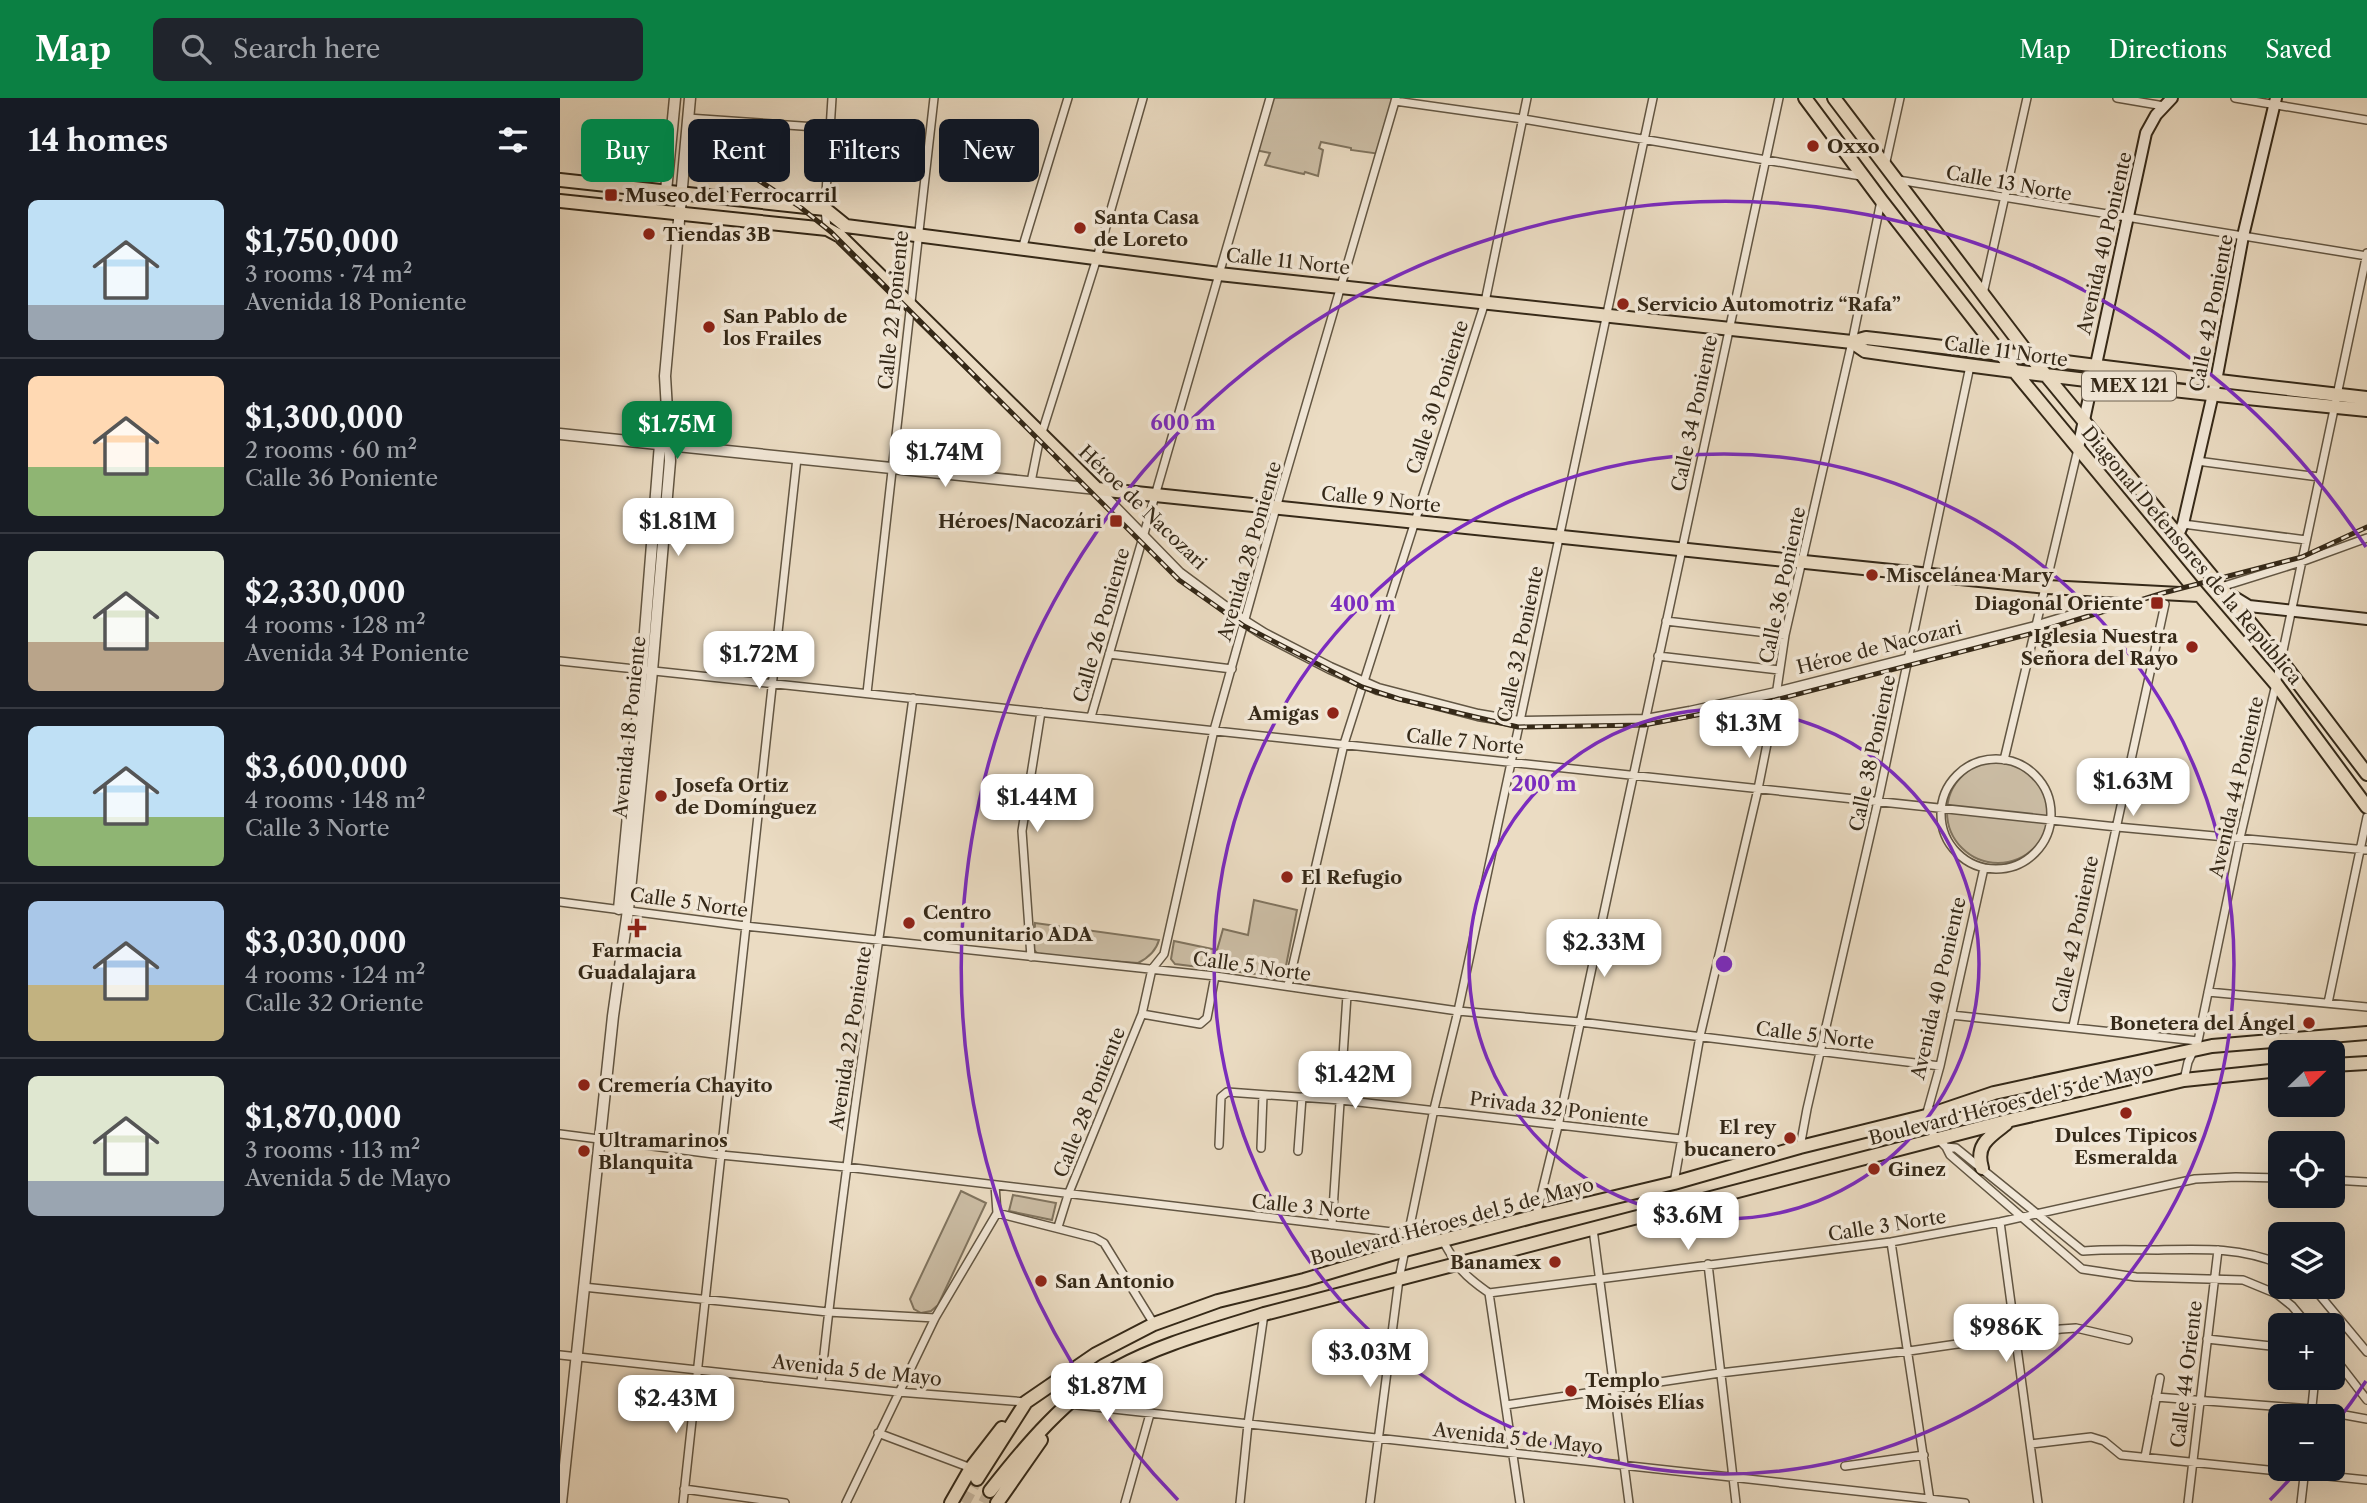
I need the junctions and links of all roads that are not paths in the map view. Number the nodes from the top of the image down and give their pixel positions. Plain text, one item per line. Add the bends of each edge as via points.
1 (675, 98) edge
2 (690, 98) edge
3 (832, 98) edge
4 (934, 98) edge
5 (1068, 98) edge
6 (1143, 98) edge
7 (1270, 98) edge
8 (1527, 98) edge
9 (1653, 98) edge
10 (1779, 98) edge
11 (1805, 98) edge
12 (1834, 98) edge
13 (1900, 98) edge
14 (2027, 98) edge
15 (2118, 98) edge
16 (2235, 98) edge
17 (1396, 99) edge
18 (2168, 102) edge
19 (2275, 102) edge
20 (688, 118) junction
21 (831, 119) edge
22 (1522, 119) junction
23 (2367, 120) edge
24 (804, 126) edge
25 (1643, 141) junction
26 (1765, 160) junction
27 (1885, 166) junction
28 (1863, 176) junction
29 (560, 180) edge
30 (1895, 180) junction
31 (827, 182) edge
32 (666, 191) junction
33 (682, 193) junction
34 (2005, 199) junction
35 (1881, 200) junction
36 (560, 201) edge
37 (825, 209) junction
38 (680, 214) junction
39 (2127, 219) junction
40 (827, 229) junction
41 (918, 236) junction
42 (2244, 236) junction
43 (1022, 249) junction
44 (2367, 255) edge
45 (1097, 258) junction
46 (1219, 274) junction
47 (1342, 286) junction
48 (1983, 295) junction
49 (1485, 302) junction
50 (910, 305) junction
51 (1607, 315) junction
52 (1728, 329) junction
53 (1852, 342) junction
54 (2001, 354) junction
55 (2032, 357) junction
56 (1970, 366) junction
57 (2095, 366) junction
58 (2015, 372) junction
59 (2047, 376) junction
60 (2091, 382) junction
61 (2216, 382) junction
62 (2212, 396) junction
63 (2367, 398) edge
64 (2336, 401) junction
65 (2367, 411) edge
66 (2083, 420) junction
67 (560, 434) edge
68 (1042, 435) junction
69 (665, 444) junction
70 (2078, 448) junction
71 (797, 458) junction
72 (2197, 461) junction
73 (891, 468) junction
74 (2319, 477) junction
75 (1031, 482) junction
76 (656, 484) junction
77 (668, 486) junction
78 (1097, 489) junction
79 (1154, 495) junction
80 (1276, 508) junction
81 (654, 516) junction
82 (666, 517) junction
83 (1414, 522) junction
84 (2181, 529) junction
85 (1559, 536) junction
86 (1143, 538) junction
87 (2367, 538) edge
88 (2306, 540) junction
89 (1681, 549) junction
90 (652, 550) junction
91 (663, 551) junction
92 (1803, 561) junction
93 (2301, 562) junction
94 (1926, 574) junction
95 (2047, 587) junction
96 (2221, 587) junction
97 (2148, 593) junction
98 (2199, 595) junction
99 (653, 596) junction
100 (2165, 604) dead end
101 (2291, 612) junction
102 (2367, 619) edge
103 (1666, 621) junction
104 (1245, 622) junction
105 (2035, 627) junction
106 (1785, 635) junction
107 (1109, 654) junction
108 (1658, 656) junction
109 (2280, 659) junction
110 (1908, 660) junction
111 (560, 661) edge
112 (1232, 669) junction
113 (647, 670) junction
114 (1779, 670) junction
115 (774, 683) junction
116 (1363, 683) junction
117 (2276, 684) junction
118 (867, 693) junction
119 (1776, 693) junction
120 (913, 698) junction
121 (1041, 712) junction
122 (1091, 717) junction
123 (1646, 720) junction
124 (1519, 722) junction
125 (1214, 730) junction
126 (1344, 744) junction
127 (2004, 760) junction
128 (1511, 762) junction
129 (2367, 774) edge
130 (1634, 775) junction
131 (1758, 789) junction
132 (1878, 801) junction
133 (2367, 807) edge
134 (1941, 808) junction
135 (2367, 817) edge
136 (2050, 820) junction
137 (2117, 827) junction
138 (2240, 838) junction
139 (2364, 850) edge
140 (1984, 868) junction
141 (560, 902) edge
142 (624, 909) junction
143 (745, 926) junction
144 (880, 939) junction
145 (1031, 957) junction
146 (1152, 969) junction
147 (1215, 976) junction
148 (1288, 986) junction
149 (2207, 992) junction
150 (1347, 995) junction
151 (2328, 1003) junction
152 (2367, 1007) edge
153 (1458, 1011) junction
154 (1142, 1014) junction
155 (1951, 1015) junction
156 (1580, 1023) junction
157 (2073, 1026) junction
158 (2367, 1033) edge
159 (1700, 1037) junction
160 (2197, 1045) junction
161 (1821, 1053) junction
162 (2367, 1063) edge
163 (2345, 1064) edge
164 (1940, 1066) junction
165 (2268, 1071) edge
166 (2184, 1080) junction
167 (1264, 1095) junction
168 (1302, 1097) junction
169 (1341, 1100) junction
170 (1434, 1109) junction
171 (1926, 1116) junction
172 (2011, 1120) junction
173 (1558, 1126) junction
174 (560, 1134) edge
175 (600, 1139) junction
176 (1681, 1139) junction
177 (1219, 1144) dead end
178 (1942, 1144) junction
179 (1800, 1147) junction
180 (1261, 1149) dead end
181 (1298, 1151) dead end
182 (721, 1155) junction
183 (846, 1167) junction
184 (1982, 1168) junction
185 (2268, 1178) edge
186 (2345, 1181) edge
187 (2367, 1182) edge
188 (1674, 1183) junction
189 (995, 1185) junction
190 (1068, 1195) junction
191 (997, 1213) junction
192 (2036, 1214) junction
193 (1535, 1216) junction
194 (2021, 1217) junction
195 (2000, 1222) junction
196 (1332, 1225) junction
197 (1058, 1227) junction
198 (1594, 1229) junction
199 (1409, 1234) junction
200 (1443, 1241) junction
201 (1891, 1242) junction
202 (1405, 1250) junction
203 (2218, 1250) junction
204 (2268, 1260) edge
205 (1708, 1264) junction
206 (1455, 1265) junction
207 (1601, 1278) junction
208 (1399, 1279) junction
209 (2214, 1279) junction
210 (583, 1287) junction
211 (1489, 1293) junction
212 (706, 1299) junction
213 (2323, 1299) edge
214 (828, 1312) junction
215 (2298, 1313) edge
216 (1264, 1314) junction
217 (935, 1318) junction
218 (1154, 1324) junction
219 (2016, 1335) junction
220 (2207, 1339) junction
221 (2128, 1340) dead end
222 (2268, 1346) edge
223 (1909, 1351) junction
224 (2367, 1352) edge
225 (560, 1355) edge
226 (575, 1357) junction
227 (698, 1369) junction
228 (2345, 1372) edge
229 (1720, 1373) junction
230 (2160, 1378) dead end
231 (821, 1382) junction
232 (1613, 1389) junction
233 (898, 1392) junction
234 (2156, 1396) junction
235 (2200, 1399) junction
236 (2367, 1400) edge
237 (1026, 1402) junction
238 (1068, 1404) junction
239 (1506, 1405) junction
240 (2268, 1407) edge
241 (1150, 1414) junction
242 (2345, 1416) edge
243 (2367, 1419) edge
244 (1248, 1424) junction
245 (878, 1433) junction
246 (1378, 1438) junction
247 (2031, 1444) junction
248 (1513, 1454) junction
249 (1924, 1455) junction
250 (2145, 1457) junction
251 (2191, 1462) junction
252 (1625, 1465) junction
253 (1844, 1466) dead end
254 (2268, 1468) edge
255 (974, 1474) junction
256 (2345, 1477) edge
257 (1733, 1478) junction
258 (2367, 1480) edge
259 (2303, 1481) edge
260 (684, 1489) junction
261 (993, 1497) tunnel mouth
262 (1930, 1501) edge
263 (561, 1503) edge
264 (683, 1503) edge
265 (785, 1503) edge
266 (846, 1503) edge
267 (951, 1503) edge
268 (1125, 1503) edge
269 (1240, 1503) edge
270 (1370, 1503) edge
271 (1520, 1503) edge
272 (1629, 1503) edge
273 (1736, 1503) edge
274 (1965, 1503) edge
275 (2038, 1503) edge
276 (2188, 1503) edge
277 (2301, 1503) edge

1 - 32 street
2 - 20 street, Avenida 18 Poniente
3 - 21 street
4 - 41 street, Calle 22 Poniente
5 - 43 street
6 - 45 street
7 - 46 street, Calle 26 Poniente
8 - 22 street, Calle 30 Poniente
9 - 25 street, Calle 32 Poniente
10 - 26 street, Calle 34 Poniente
11 - 28 main road, Diagonal Defensores de la República
12 - 27 main road, Diagonal Defensores de la República
13 - 27 street
14 - 34 street
15 - 18 street
16 - 19 street
17 - 22 street
17 - 47 street, Avenida 28 Poniente
18 - 39 main road, Avenida 40 Poniente via 2147,133
19 - 23 street
19 - 42 main road, Calle 42 Poniente
20 - 24 street
20 - 33 street, Avenida 18 Poniente
22 - 25 street
22 - 49 street, Calle 30 Poniente
25 - 26 street
25 - 51 street, Calle 32 Poniente
26 - 28 street
26 - 52 street, Calle 34 Poniente
27 - 30 main road, Diagonal Defensores de la República
28 - 35 main road, Diagonal Defensores de la República
29 - 32 main road, Calle 11 Norte
30 - 34 street, Calle 13 Norte
30 - 48 main road, Diagonal Defensores de la República
31 - 37 street
32 - 33 main road, Calle 11 Norte
33 - 37 main road, Calle 11 Norte
33 - 38 street, Avenida 18 Poniente
34 - 39 street, Calle 13 Norte
34 - 48 street
35 - 53 street, Calle 36 Poniente
35 - 54 main road, Diagonal Defensores de la República
36 - 38 main road
37 - 40 street
37 - 41 main road, Calle 11 Norte via 846,226
38 - 40 main road
38 - 69 street, Avenida 18 Poniente via 665,376
39 - 42 street, Calle 13 Norte
39 - 57 main road, Avenida 40 Poniente
40 - 50 main road, Héroe de Nacozari via 840,236
41 - 43 main road, Calle 11 Norte
41 - 50 street, Calle 22 Poniente
42 - 44 street, Calle 13 Norte
42 - 61 main road, Calle 42 Poniente
43 - 45 main road, Calle 11 Norte
44 - 64 street, Avenida 44 Poniente
45 - 46 main road, Calle 11 Norte
45 - 68 street
46 - 47 main road, Calle 11 Norte
46 - 79 street, Calle 26 Poniente
47 - 49 main road, Calle 11 Norte
47 - 80 street, Avenida 28 Poniente
48 - 55 main road, Diagonal Defensores de la República
49 - 51 main road, Calle 11 Norte
49 - 83 street, Calle 30 Poniente
50 - 68 main road, Héroe de Nacozari
50 - 73 street, Calle 22 Poniente
51 - 52 main road, Calle 11 Norte
51 - 85 street, Calle 32 Poniente
52 - 53 main road, Calle 11 Norte
52 - 89 street, Calle 34 Poniente
53 - 54 main road, Calle 11 Norte via 1866,338
53 - 56 main road, Calle 11 Norte via 1866,351
53 - 92 street, Calle 36 Poniente
54 - 55 main road, Calle 11 Norte
54 - 58 main road, Diagonal Defensores de la República
55 - 57 main road, Calle 11 Norte / MEX 121
55 - 59 main road, Diagonal Defensores de la República
56 - 58 main road, Calle 11 Norte
56 - 94 street, Calle 38 Poniente
57 - 60 main road, Avenida 40 Poniente
57 - 61 main road, Calle 11 Norte / MEX 121
58 - 59 main road, Calle 11 Norte
58 - 70 main road, Diagonal Defensores de la República
59 - 60 main road, Calle 11 Norte / MEX 121
59 - 66 main road, Diagonal Defensores de la República
60 - 62 main road, Calle 11 Norte / MEX 121
60 - 66 main road, Avenida 40 Poniente
61 - 62 main road, Calle 42 Poniente
61 - 64 main road, Calle 11 Norte / MEX 121
62 - 64 main road, Calle 11 Norte / MEX 121
62 - 72 main road, Calle 42 Poniente
63 - 64 main road, Calle 11 Norte / MEX 121
64 - 65 main road, Calle 11 Norte / MEX 121
64 - 74 street, Avenida 44 Poniente
66 - 70 main road, Avenida 40 Poniente
66 - 84 main road, Diagonal Defensores de la República
67 - 69 street, Calle 9 Norte
68 - 75 street
68 - 78 main road, Héroe de Nacozari
69 - 71 street, Calle 9 Norte
69 - 76 street, Avenida 18 Poniente
69 - 77 street, Avenida 18 Poniente
70 - 95 street, Avenida 40 Poniente
70 - 98 main road, Diagonal Defensores de la República
71 - 73 street, Calle 9 Norte
71 - 115 street
72 - 74 street
72 - 84 main road, Calle 42 Poniente
73 - 75 street, Calle 9 Norte
73 - 118 street, Calle 22 Poniente
74 - 88 street, Avenida 44 Poniente
75 - 78 street, Calle 9 Norte
76 - 77 street
76 - 81 street, Avenida 18 Poniente
77 - 82 street, Avenida 18 Poniente
78 - 79 main road, Calle 9 Norte
78 - 86 street, Héroe de Nacozari
79 - 80 main road, Calle 9 Norte
79 - 86 street, Calle 26 Poniente
80 - 83 main road, Calle 9 Norte
80 - 104 street, Avenida 28 Poniente
81 - 82 street
81 - 90 street, Avenida 18 Poniente
82 - 91 street, Avenida 18 Poniente
83 - 85 main road, Calle 9 Norte
83 - 116 street, Calle 30 Poniente
84 - 88 street
84 - 96 main road, Diagonal Defensores de la República
85 - 89 main road, Calle 9 Norte
85 - 124 street, Calle 32 Poniente
86 - 104 street, Héroe de Nacozari via 1179,573
86 - 107 street, Calle 26 Poniente
87 - 93 street
88 - 93 street, Avenida 44 Poniente
89 - 92 main road, Calle 9 Norte
89 - 103 street, Calle 34 Poniente
90 - 91 street
90 - 99 street, Avenida 18 Poniente
91 - 99 street, Avenida 18 Poniente
92 - 94 main road, Calle 9 Norte
92 - 106 street, Calle 36 Poniente
93 - 96 street
93 - 101 street, Avenida 44 Poniente
94 - 95 main road, Calle 9 Norte
94 - 110 street, Calle 38 Poniente
95 - 97 main road, Calle 9 Norte
95 - 105 street, Avenida 40 Poniente
96 - 101 main road via 2249,606
96 - 109 main road, Diagonal Defensores de la República
97 - 98 main road, Calle 9 Norte
97 - 105 street, Héroe de Nacozari
98 - 117 main road, Diagonal Defensores de la República
99 - 113 street, Avenida 18 Poniente
100 - 137 street, Calle 42 Poniente
101 - 102 main road
101 - 109 street, Avenida 44 Poniente
103 - 106 street
103 - 108 street, Calle 34 Poniente
104 - 112 street, Avenida 28 Poniente
104 - 116 street, Héroe de Nacozari
105 - 110 street, Héroe de Nacozari
105 - 127 street, Avenida 40 Poniente
106 - 114 street, Calle 36 Poniente
107 - 112 street
107 - 122 street, Calle 26 Poniente
108 - 114 street
108 - 123 street, Calle 34 Poniente
109 - 117 street, Avenida 44 Poniente
109 - 129 main road, Diagonal Defensores de la República
110 - 119 street, Héroe de Nacozari
110 - 132 street, Calle 38 Poniente
111 - 113 street, Calle 7 Norte
112 - 125 street, Avenida 28 Poniente
113 - 115 street, Calle 7 Norte
113 - 142 street, Avenida 18 Poniente
114 - 119 street, Calle 36 Poniente
115 - 118 street, Calle 7 Norte
115 - 143 street
116 - 124 street, Héroe de Nacozari via 1451,709
116 - 126 street, Calle 30 Poniente
117 - 133 main road, Diagonal Defensores de la República
117 - 138 street, Avenida 44 Poniente
118 - 120 street, Calle 7 Norte
119 - 123 street, Héroe de Nacozari
119 - 131 street, Calle 36 Poniente
120 - 121 street, Calle 7 Norte
120 - 144 street, Avenida 22 Poniente
121 - 122 street, Calle 7 Norte
121 - 145 street via 1022,831
122 - 125 street, Calle 7 Norte
123 - 124 street, Héroe de Nacozari
123 - 130 street, Calle 34 Poniente
124 - 128 street, Calle 32 Poniente
125 - 126 street, Calle 7 Norte
125 - 146 street, Avenida 28 Poniente via 1164,954
126 - 128 street, Calle 7 Norte
126 - 148 street, Calle 30 Poniente
127 - 134 street via 1985,760 1964,770 1948,788
127 - 136 street via 2037,778 2048,797
128 - 130 street, Calle 7 Norte
128 - 153 street, Calle 32 Poniente
130 - 131 street, Calle 7 Norte
130 - 156 street, Calle 34 Poniente
131 - 132 street, Calle 7 Norte
131 - 159 street, Calle 36 Poniente
132 - 134 street, Calle 7 Norte
132 - 161 street, Calle 38 Poniente
134 - 136 street, Calle 7 Norte
134 - 140 street via 1947,839 1967,861
135 - 139 street
136 - 137 street, Calle 7 Norte
136 - 140 street via 2043,842 2027,860 2004,869
137 - 138 street, Calle 7 Norte
137 - 157 street, Calle 42 Poniente
138 - 139 street, Calle 7 Norte
138 - 149 street, Avenida 44 Poniente
139 - 151 street
140 - 155 street, Avenida 40 Poniente
141 - 142 street, Calle 5 Norte
142 - 143 street, Calle 5 Norte
142 - 175 street, Avenida 18 Poniente
143 - 144 street, Calle 5 Norte
143 - 182 street
144 - 145 street, Calle 5 Norte
144 - 183 street, Avenida 22 Poniente
145 - 146 street, Calle 5 Norte
146 - 147 street, Calle 5 Norte
146 - 154 street, Avenida 28 Poniente
147 - 148 street, Calle 5 Norte
147 - 154 street, Calle 28 Poniente via 1205,1022
148 - 150 street, Calle 5 Norte
149 - 151 street
149 - 160 street, Avenida 44 Poniente
150 - 153 street, Calle 5 Norte
150 - 169 street
151 - 152 street
153 - 156 street, Calle 5 Norte
153 - 170 street, Calle 32 Poniente
154 - 190 street, Calle 28 Poniente
155 - 157 street
155 - 164 street, Avenida 40 Poniente
156 - 159 street, Calle 5 Norte
156 - 173 street, Calle 34 Poniente
157 - 160 street
158 - 160 main road, Boulevard Héroes del 5 de Mayo
159 - 161 street, Calle 5 Norte
159 - 176 street, Calle 36 Poniente
160 - 166 street, Avenida 44 Poniente
160 - 171 main road, Boulevard Héroes del 5 de Mayo via 1994,1093
161 - 164 street, Calle 5 Norte
161 - 179 street, Calle 38 Poniente
162 - 163 main road
164 - 171 street, Avenida 40 Poniente
165 - 166 main road, Boulevard Héroes del 5 de Mayo
166 - 172 main road, Boulevard Héroes del 5 de Mayo
167 - 168 street, Privada 32 Poniente
167 - 177 street, Privada 32 Poniente via 1223,1094
167 - 180 street
168 - 169 street, Privada 32 Poniente
168 - 181 street
169 - 170 street, Privada 32 Poniente
169 - 196 street
170 - 173 street, Privada 32 Poniente
170 - 199 street, Calle 32 Poniente
171 - 178 street
171 - 179 main road, Boulevard Héroes del 5 de Mayo
172 - 178 main road, Boulevard Héroes del 5 de Mayo
172 - 184 main road via 1982,1144
173 - 176 street, Privada 32 Poniente
173 - 193 street, Calle 34 Poniente
174 - 175 street, Calle 3 Norte
175 - 182 street, Calle 3 Norte
175 - 210 street, Avenida 18 Poniente
176 - 188 street, Calle 36 Poniente
178 - 184 street via 1956,1148
178 - 194 street
178 - 198 main road, Boulevard Héroes del 5 de Mayo
179 - 188 main road, Boulevard Héroes del 5 de Mayo
182 - 183 street, Calle 3 Norte
182 - 212 street
183 - 189 street, Calle 3 Norte
183 - 214 street, Avenida 22 Poniente
184 - 192 street
185 - 192 street, Calle 3 Norte via 2195,1179
186 - 187 street
188 - 193 main road, Boulevard Héroes del 5 de Mayo
189 - 190 street, Calle 3 Norte
189 - 191 street
190 - 196 street, Calle 3 Norte
190 - 197 street, Calle 28 Poniente
191 - 197 street
191 - 217 street
192 - 194 street, Calle 3 Norte
192 - 203 street via 2083,1251
193 - 200 main road, Boulevard Héroes del 5 de Mayo
194 - 195 street, Calle 3 Norte
194 - 209 street via 2082,1269 2136,1277
195 - 201 street, Calle 3 Norte
195 - 219 street
196 - 199 street, Calle 3 Norte
197 - 218 street via 1104,1243
198 - 206 main road, Boulevard Héroes del 5 de Mayo
198 - 207 street
199 - 200 street, Calle 3 Norte
199 - 202 street, Calle 32 Poniente
200 - 202 main road, Boulevard Héroes del 5 de Mayo
200 - 206 street
201 - 205 street, Calle 3 Norte
201 - 223 street
202 - 208 street, Calle 32 Poniente
202 - 218 main road, Boulevard Héroes del 5 de Mayo via 1219,1301
203 - 204 street
203 - 209 street, Calle 44 Oriente
205 - 207 street, Calle 3 Norte
205 - 229 street
206 - 208 main road, Boulevard Héroes del 5 de Mayo
206 - 211 street
207 - 211 street, Calle 3 Norte
207 - 232 street
208 - 216 main road, Boulevard Héroes del 5 de Mayo
208 - 246 street, Calle 32 Poniente
209 - 215 street via 2237,1279 2267,1289
209 - 220 street, Calle 44 Oriente
210 - 212 street
210 - 226 street, Avenida 18 Poniente
211 - 239 street
212 - 214 street
212 - 227 street
213 - 224 street
214 - 217 street
214 - 231 street, Avenida 22 Poniente
216 - 238 main road, Boulevard Héroes del 5 de Mayo via 1159,1348 1115,1369
216 - 244 street
217 - 233 street
218 - 237 main road, Boulevard Héroes del 5 de Mayo via 1096,1354
219 - 221 street via 2076,1328
219 - 223 street
219 - 247 street
220 - 222 street
220 - 235 street, Calle 44 Oriente
223 - 229 street
223 - 249 street
225 - 226 street, Avenida 5 de Mayo
226 - 227 street, Avenida 5 de Mayo
226 - 263 street, Avenida 18 Poniente
227 - 231 street, Avenida 5 de Mayo
227 - 260 street
228 - 236 street
229 - 232 street
229 - 257 street
230 - 234 street
231 - 233 street, Avenida 5 de Mayo
232 - 239 street
232 - 252 street
233 - 237 street, Avenida 5 de Mayo
233 - 245 street
234 - 235 street
234 - 250 street
235 - 240 street
235 - 251 street, Calle 44 Oriente
237 - 255 main road, Boulevard Héroes del 5 de Mayo
238 - 241 street, Avenida 5 de Mayo
238 - 261 main road, Boulevard Héroes del 5 de Mayo
239 - 248 street
241 - 244 street, Avenida 5 de Mayo
241 - 268 street
242 - 243 street
244 - 246 street, Avenida 5 de Mayo
244 - 269 street
245 - 255 street
245 - 266 street
246 - 248 street, Avenida 5 de Mayo
246 - 270 street, Calle 32 Poniente
247 - 250 street via 2091,1437 2122,1455
247 - 275 street
248 - 252 street, Avenida 5 de Mayo
248 - 271 street
249 - 253 street
249 - 262 street
250 - 251 street
251 - 254 street
251 - 276 street, Calle 44 Oriente
252 - 257 street, Avenida 5 de Mayo
252 - 272 street
255 - 267 main road, Boulevard Héroes del 5 de Mayo
256 - 258 street
257 - 262 street, Avenida 5 de Mayo
257 - 273 street
259 - 277 street
260 - 264 street
260 - 265 street
262 - 274 street, Avenida 5 de Mayo

